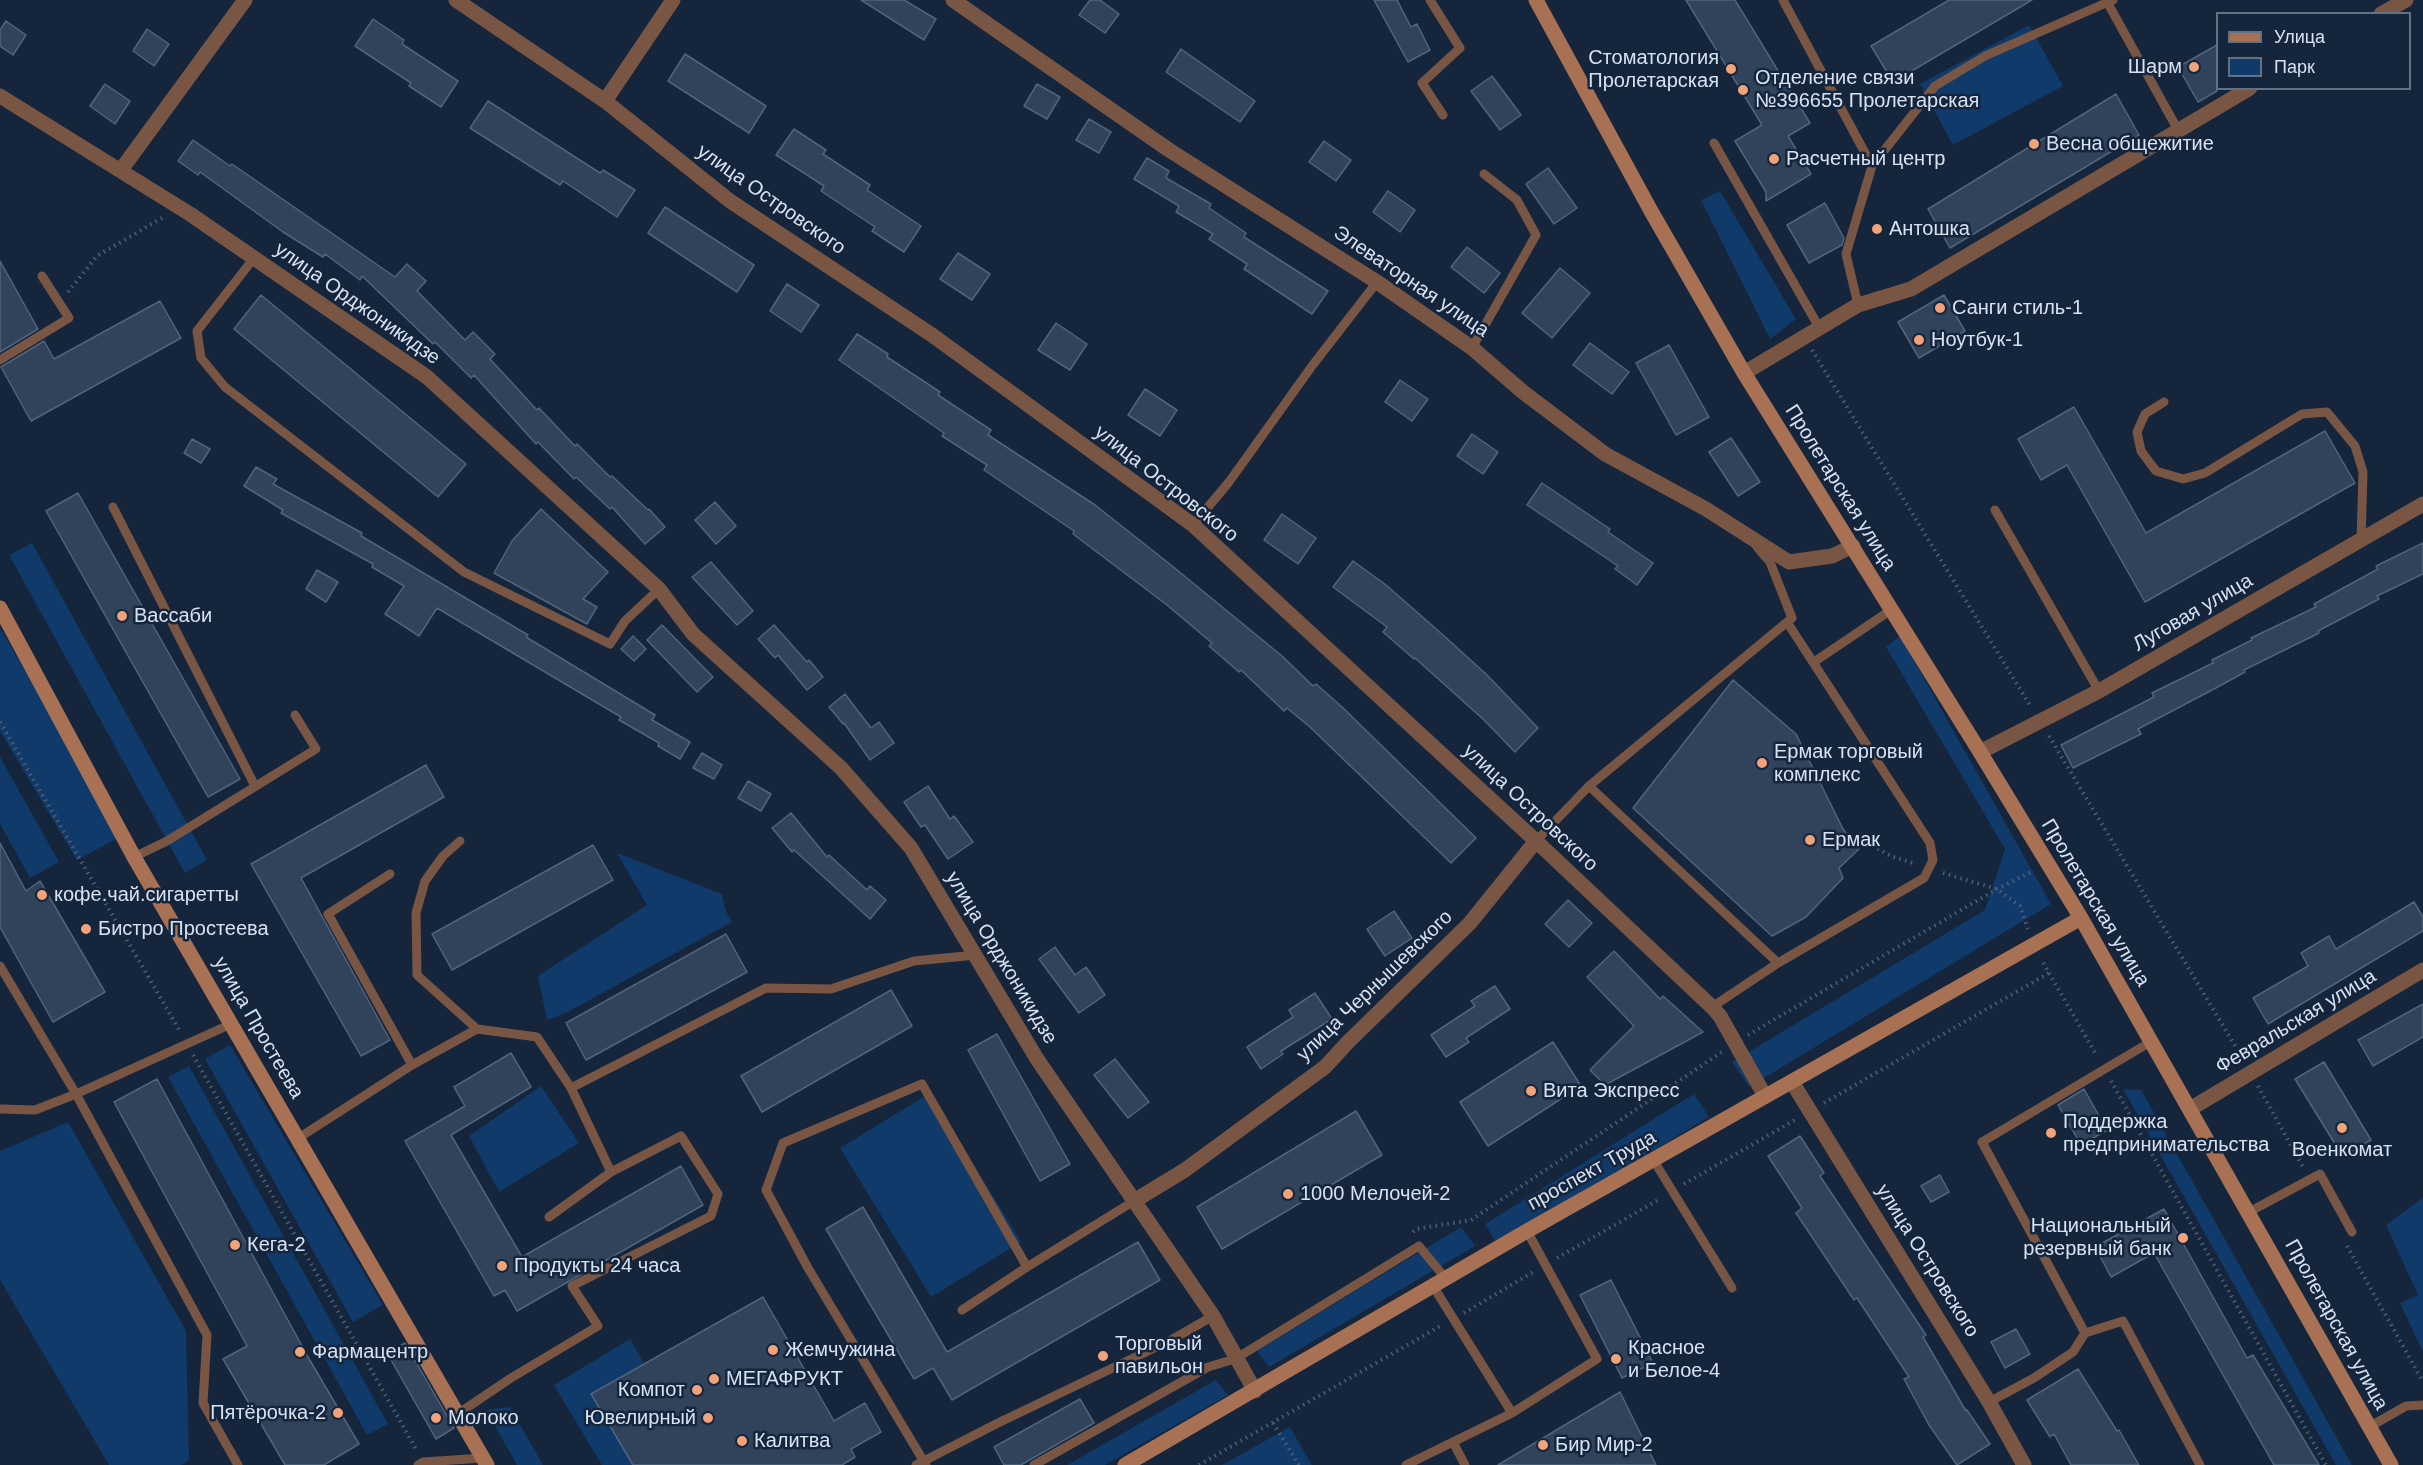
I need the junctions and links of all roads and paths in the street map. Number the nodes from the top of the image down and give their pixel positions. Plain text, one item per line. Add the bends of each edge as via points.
1 (245, 0) edge
2 (456, 0) edge
3 (673, 0) edge
4 (952, 0) edge
5 (1431, 0) edge
6 (1536, 0) edge
7 (1782, 0) edge
8 (2406, 0) edge
9 (2109, 1) edge
10 (2385, 12) edge
11 (2247, 90) edge
12 (0, 96) edge
13 (605, 101) junction
14 (1443, 115) dead end
15 (2178, 130) junction
16 (1714, 143) dead end
17 (1872, 166) junction
18 (121, 170) junction
19 (1484, 174) dead end
20 (254, 258) junction
21 (42, 276) dead end
22 (1377, 282) junction
23 (1858, 305) junction
24 (1820, 329) junction
25 (1804, 338) junction
26 (1472, 348) junction
27 (0, 360) edge
28 (1744, 373) junction
29 (2164, 402) dead end
30 (2423, 504) edge
31 (113, 507) dead end
32 (1995, 510) dead end
33 (1193, 525) junction
34 (1751, 540) junction
35 (2361, 541) junction
36 (1853, 546) junction
37 (659, 589) junction
38 (0, 608) edge
39 (1892, 610) junction
40 (1787, 622) junction
41 (1814, 662) junction
42 (2099, 691) junction
43 (2034, 712) dead end
44 (295, 715) dead end
45 (0, 722) edge
46 (2046, 732) dead end
47 (1980, 752) junction
48 (255, 786) junction
49 (1589, 786) junction
50 (460, 841) dead end
51 (1536, 841) junction
52 (134, 857) junction
53 (2039, 868) dead end
54 (390, 874) dead end
55 (2081, 918) junction
56 (976, 955) junction
57 (1778, 963) junction
58 (0, 966) edge
59 (2423, 970) edge
60 (2049, 973) dead end
61 (1712, 1006) junction
62 (231, 1024) junction
63 (477, 1029) junction
64 (2152, 1041) junction
65 (1734, 1043) junction
66 (187, 1044) junction
67 (412, 1065) junction
68 (2104, 1069) junction
69 (2249, 1070) dead end
70 (2254, 1080) dead end
71 (1792, 1082) junction
72 (571, 1088) junction
73 (76, 1094) junction
74 (1765, 1096) junction
75 (2190, 1109) junction
76 (0, 1110) edge
77 (297, 1139) junction
78 (1654, 1161) junction
79 (611, 1172) junction
80 (2307, 1174) dead end
81 (1134, 1201) junction
82 (2249, 1212) junction
83 (549, 1217) dead end
84 (1527, 1231) junction
85 (2352, 1233) dead end
86 (1407, 1236) dead end
87 (2342, 1236) dead end
88 (1027, 1268) junction
89 (1440, 1283) junction
90 (1732, 1288) dead end
91 (962, 1310) dead end
92 (1213, 1316) junction
93 (2085, 1333) junction
94 (1235, 1359) junction
95 (2423, 1382) edge
96 (1255, 1391) junction
97 (1989, 1402) junction
98 (2423, 1405) edge
99 (459, 1413) junction
100 (1512, 1413) junction
101 (1273, 1423) dead end
102 (2369, 1427) junction
103 (1453, 1442) junction
104 (485, 1462) edge
105 (922, 1463) edge
106 (421, 1464) edge
107 (238, 1465) edge
108 (1034, 1465) edge
109 (1125, 1465) edge
110 (1299, 1465) edge
111 (1406, 1465) edge
112 (1465, 1465) edge
113 (2024, 1465) edge
114 (2200, 1465) edge
115 (2326, 1465) edge
116 (2391, 1465) edge

1 - 18 street
2 - 13 street, улица Островского
3 - 13 street
4 - 22 street, Элеваторная улица via 1169,150
5 - 14 lane via 1460,48 1422,83
6 - 28 street, Пролетарская улица
7 - 17 lane
8 - 10 street
9 - 15 lane
9 - 17 lane via 1985,56 1935,86
11 - 15 street
12 - 18 street, улица Орджоникидзе
13 - 33 street, улица Островского via 730,201 932,335
15 - 23 street via 1911,289
16 - 24 lane
17 - 23 lane via 1846,254
18 - 20 street, улица Орджоникидзе
19 - 26 lane via 1517,200 1536,235
20 - 37 street, улица Орджоникидзе via 427,377
20 - 37 lane via 197,332 201,358 225,387 464,572 610,644 625,621
21 - 27 lane via 69,318
22 - 26 street, Элеваторная улица
22 - 33 lane
23 - 24 street
24 - 25 street
25 - 28 street
25 - 43 path
26 - 34 street, Элеваторная улица via 1605,454 1706,509
28 - 36 street, Пролетарская улица
29 - 35 lane via 2145,414 2136,432 2141,451 2156,471 2183,479 2205,473 2302,414 2327,412 2355,446 2363,472
30 - 35 street, Луговая улица
31 - 48 lane
32 - 42 lane
33 - 51 street, улица Островского
34 - 36 street, Элеваторная улица via 1788,562 1832,556
34 - 40 lane via 1770,562 1792,618
35 - 42 street, Луговая улица
36 - 39 street, Пролетарская улица
37 - 56 street, улица Орджоникидзе via 693,634 841,768 911,848
38 - 52 street, улица Простеева
39 - 41 lane
39 - 47 street, Пролетарская улица
40 - 41 lane
40 - 49 lane
41 - 57 lane via 1930,843 1933,860 1924,878
42 - 47 street, Луговая улица
44 - 48 lane via 316,749
45 - 66 path
46 - 69 path
47 - 55 street, Пролетарская улица
48 - 52 lane
49 - 51 lane
49 - 57 lane
50 - 63 lane via 425,881 416,913 417,975
51 - 61 street, улица Островского
51 - 81 street, улица Чернышевского via 1470,923 1325,1067 1185,1170
52 - 62 street, улица Простеева
53 - 65 path
54 - 67 lane via 328,914
55 - 64 street, Пролетарская улица
55 - 71 street, проспект Труда
56 - 72 lane via 914,961 831,989 766,988
56 - 81 street, улица Орджоникидзе via 1037,1059
57 - 61 lane
58 - 73 lane
59 - 75 street, Февральская улица
60 - 68 path
61 - 65 street, улица Островского
62 - 66 lane
62 - 77 street, улица Простеева
63 - 67 lane
63 - 72 lane via 537,1037
64 - 68 lane
64 - 75 street, Пролетарская улица
65 - 74 street, улица Островского
65 - 86 path via 1471,1220 1416,1229
66 - 73 lane
66 - 106 path
67 - 77 lane
68 - 93 lane via 1982,1142
68 - 115 path
70 - 80 path
71 - 74 street, проспект Труда
71 - 97 street, улица Островского
72 - 79 lane
73 - 76 lane via 34,1110
73 - 107 lane via 207,1335 202,1404
74 - 78 street, проспект Труда
75 - 82 street, Пролетарская улица
77 - 99 street, улица Простеева
78 - 84 street, проспект Труда
78 - 90 lane
79 - 83 lane
79 - 99 lane via 681,1136 718,1194 711,1216 572,1286 598,1326
81 - 88 lane
81 - 92 street, улица Орджоникидзе
82 - 85 lane via 2320,1174
82 - 102 street, Пролетарская улица
84 - 89 street, проспект Труда
84 - 100 lane via 1597,1359
87 - 95 path
88 - 91 lane
88 - 105 lane via 922,1084 783,1143 766,1190
89 - 94 lane via 1419,1246
89 - 96 street, проспект Труда
89 - 100 lane
92 - 94 street, улица Орджоникидзе
92 - 105 lane
93 - 97 lane via 2073,1352
93 - 114 lane via 2124,1321
94 - 96 street, улица Орджоникидзе
94 - 108 lane via 1208,1367
96 - 109 street, проспект Труда
97 - 113 street, улица Островского
98 - 102 lane via 2406,1406
99 - 104 street, улица Простеева
100 - 103 lane
101 - 110 path
102 - 116 street, Пролетарская улица
103 - 111 lane
103 - 112 lane
104 - 106 lane

